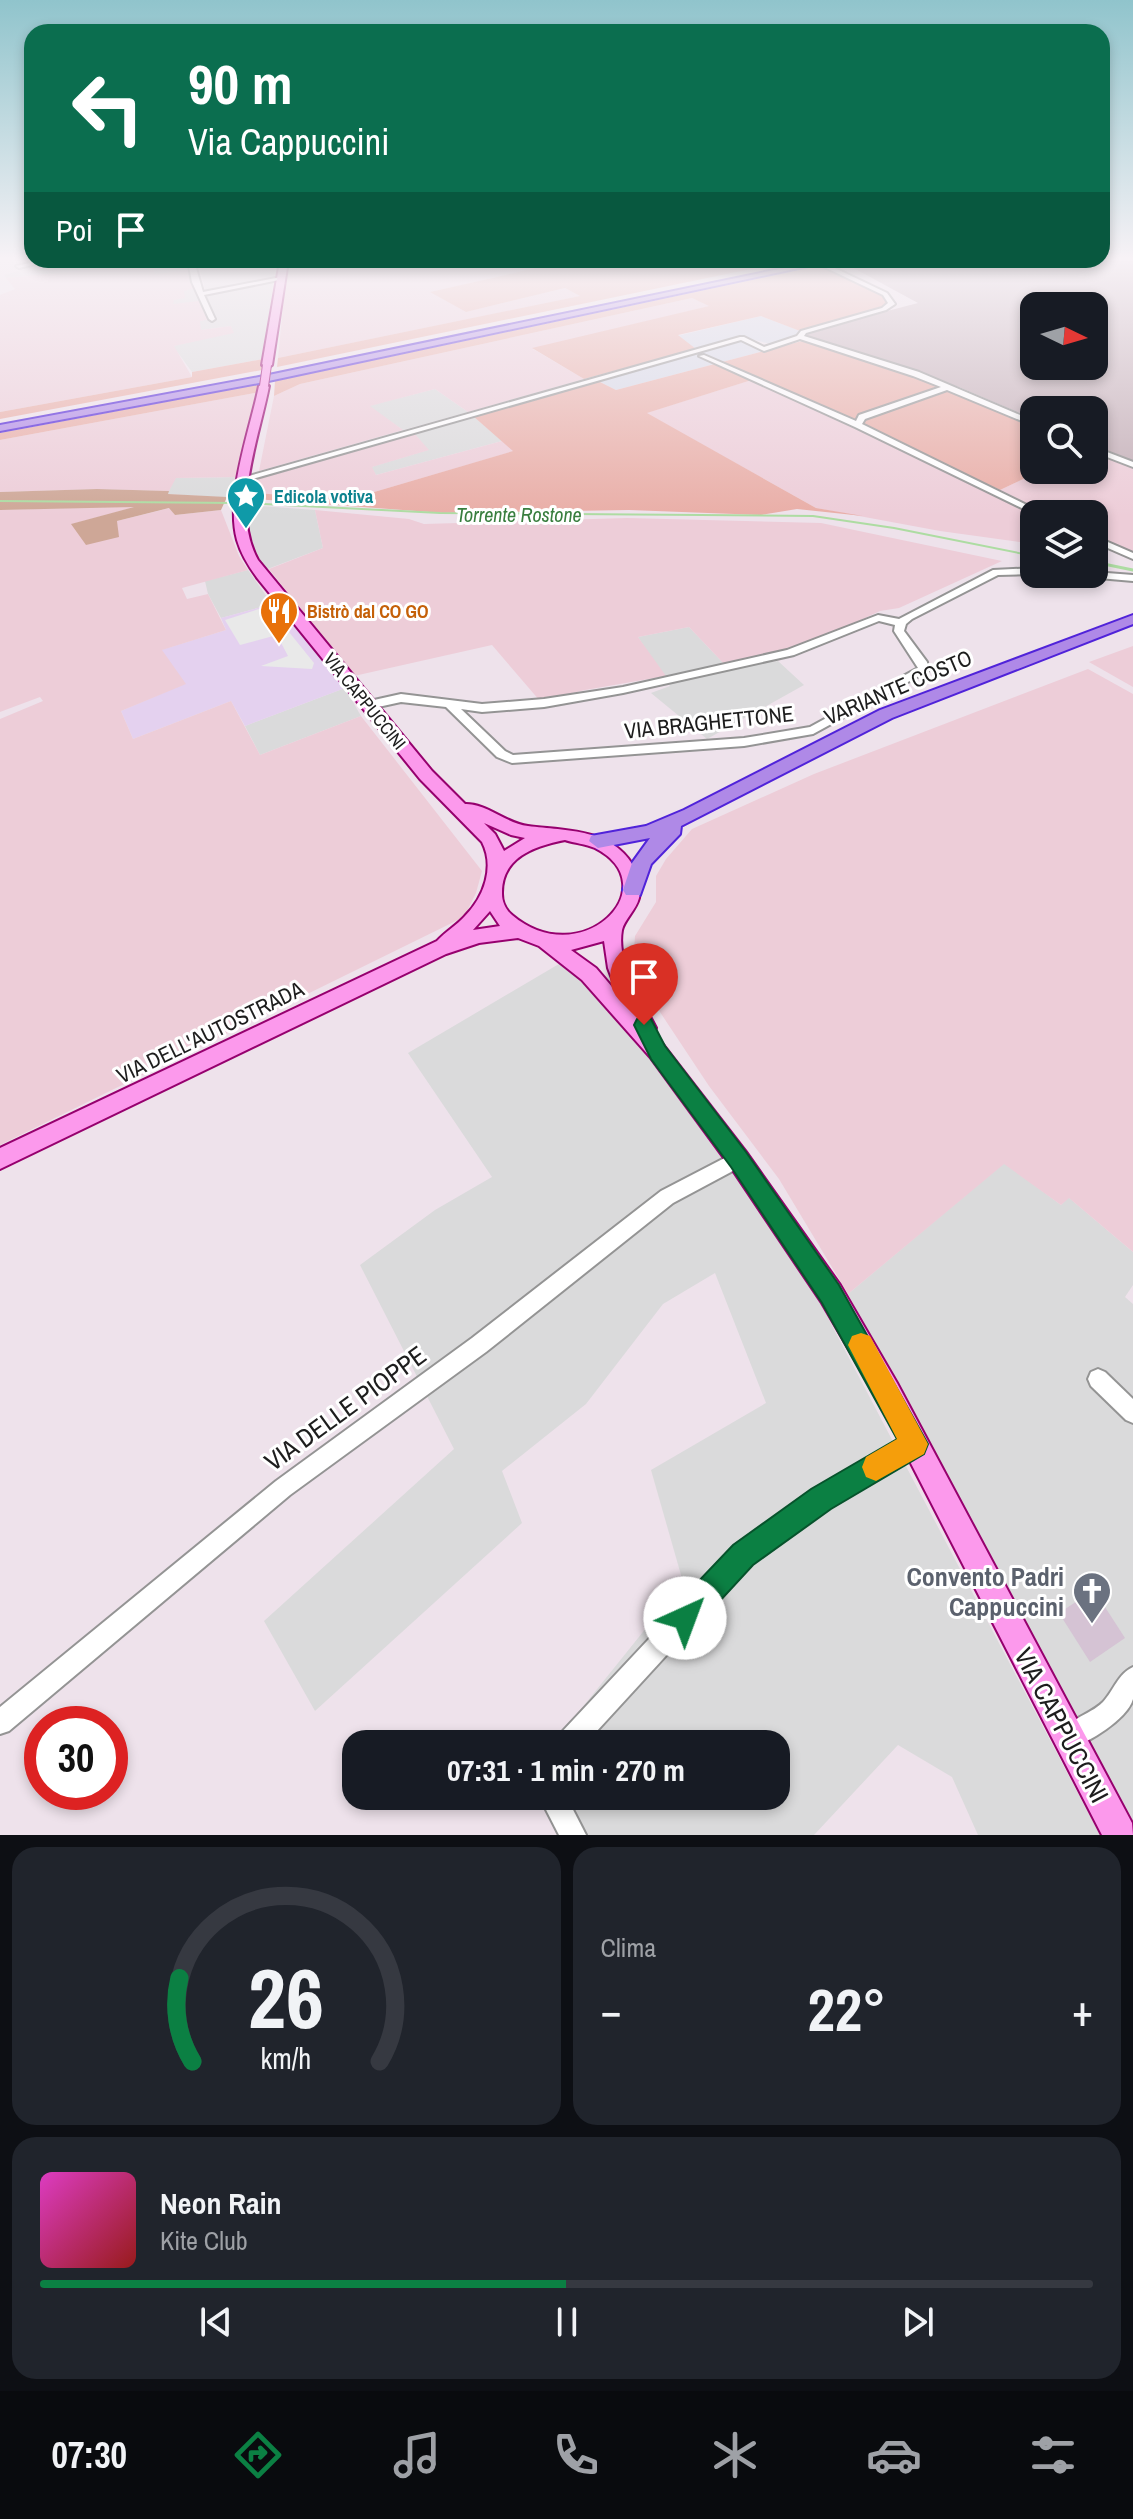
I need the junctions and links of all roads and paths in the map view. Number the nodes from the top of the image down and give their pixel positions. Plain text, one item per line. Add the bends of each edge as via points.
1 (270, 347) edge
2 (392, 347) edge
3 (417, 347) edge
4 (711, 347) edge
5 (829, 347) edge
6 (702, 356) dead end
7 (948, 387) junction
8 (1020, 418) edge
9 (0, 421) edge
10 (858, 425) junction
11 (0, 428) edge
12 (1108, 455) edge
13 (1133, 465) edge
14 (246, 478) junction
15 (1020, 504) edge
16 (1108, 545) edge
17 (1133, 556) edge
18 (1020, 571) edge
19 (1108, 576) edge
20 (1133, 578) edge
21 (1133, 619) edge
22 (901, 623) junction
23 (369, 705) junction
24 (450, 705) junction
25 (456, 802) junction
26 (690, 815) junction
27 (549, 835) junction
28 (598, 841) junction
29 (496, 870) junction
30 (633, 890) junction
31 (492, 895) junction
32 (613, 926) junction
33 (518, 931) junction
34 (546, 941) junction
35 (440, 948) junction
36 (658, 1052) junction
37 (0, 1159) edge
38 (738, 1159) junction
39 (1098, 1379) dead end
40 (1133, 1413) edge
41 (915, 1444) junction
42 (1133, 1679) edge
43 (0, 1722) edge
44 (581, 1730) edge
45 (1069, 1738) junction
46 (560, 1810) edge
47 (573, 1835) edge
48 (1120, 1835) edge

1 - 14 main road, VIA CAPPUCCINI, bridge
2 - 9 highway
3 - 11 highway
4 - 14 street
5 - 7 street
6 - 10 street
7 - 8 street
7 - 10 street via 862,417
10 - 15 street
12 - 13 street
14 - 23 main road, VIA CAPPUCCINI via 241,531 246,552
16 - 17 street
18 - 22 street, VIA BRAGHETTONE via 996,572
19 - 20 street
21 - 26 highway, VARIANTE COSTO via 886,714
22 - 24 street, VIA BRAGHETTONE via 878,618 790,653 610,692 507,707
22 - 24 street, VIA BRAGHETTONE via 899,631 924,669 813,730 744,742 512,759
23 - 24 street, VIA BRAGHETTONE via 401,698
23 - 25 main road, VIA CAPPUCCINI via 426,775
25 - 27 main road, VIA CAPPUCCINI via 517,831
25 - 29 main road, VIA CAPPUCCINI via 489,838
26 - 28 highway via 649,832
26 - 30 highway via 645,854
27 - 28 main road
27 - 29 main road via 516,847
28 - 30 main road via 624,862
29 - 31 main road
30 - 32 main road
31 - 33 main road via 505,921
31 - 35 main road
32 - 34 main road via 579,941
32 - 36 main road, VIA CAPPUCCINI via 617,971
33 - 34 main road
33 - 35 main road
34 - 36 main road, VIA CAPPUCCINI via 589,974
35 - 37 main road, VIA DELL'AUTOSTRADA
36 - 38 main road, VIA CAPPUCCINI
38 - 41 main road, VIA CAPPUCCINI via 831,1294
38 - 43 street, VIA DELLE PIOPPE via 667,1197 479,1345 283,1488
39 - 40 street
41 - 44 street via 821,1499 743,1555
41 - 45 main road, VIA CAPPUCCINI
42 - 45 street via 1111,1711
45 - 48 main road, VIA CAPPUCCINI
46 - 47 street

